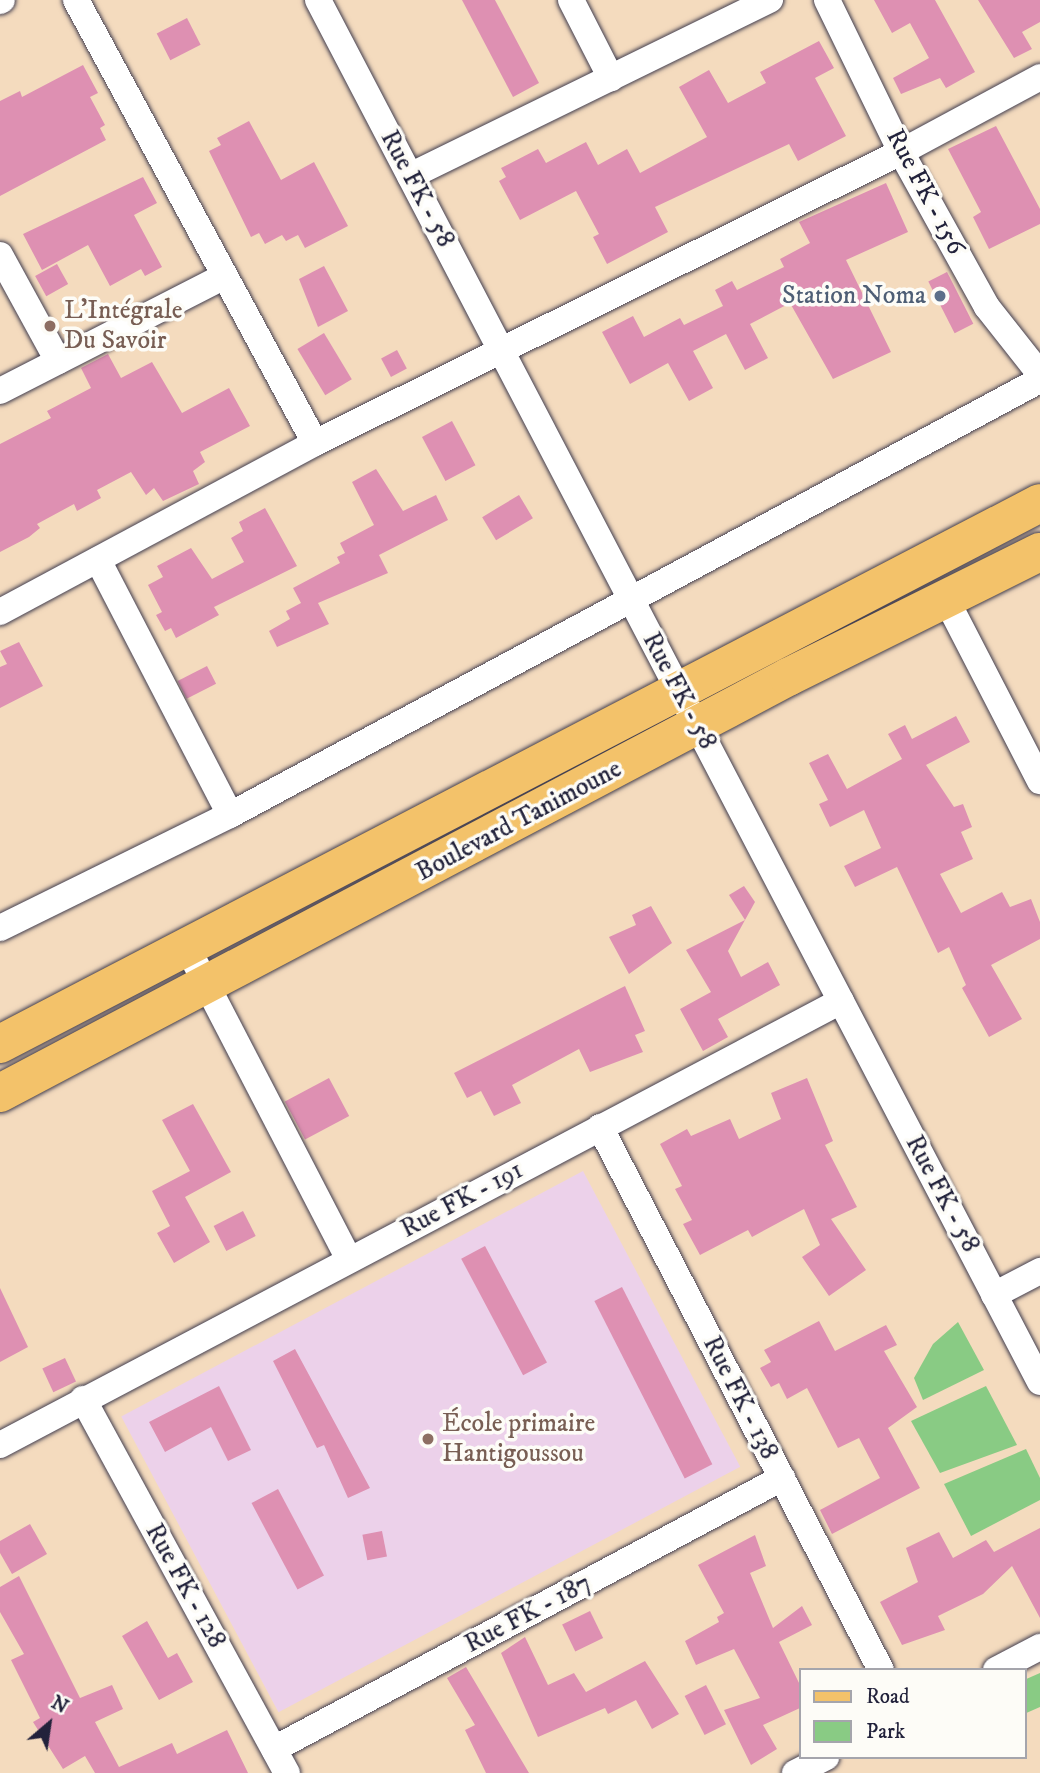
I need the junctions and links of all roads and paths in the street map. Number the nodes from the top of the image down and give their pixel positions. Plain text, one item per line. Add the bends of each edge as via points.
1 (76, 0) edge
2 (318, 0) edge
3 (571, 0) edge
4 (770, 0) edge
5 (827, 0) edge
6 (1040, 77) edge
7 (611, 78) junction
8 (901, 152) junction
9 (410, 176) junction
10 (0, 255) edge
11 (223, 277) junction
12 (501, 351) junction
13 (58, 361) junction
14 (1037, 366) edge
15 (0, 391) edge
16 (315, 443) junction
17 (1040, 503) edge
18 (1040, 552) edge
19 (98, 560) junction
20 (630, 597) junction
21 (946, 599) junction
22 (0, 612) edge
23 (679, 691) junction
24 (698, 727) junction
25 (1040, 781) edge
26 (230, 815) junction
27 (0, 928) edge
28 (187, 947) junction
29 (206, 986) junction
30 (841, 1001) junction
31 (0, 1044) edge
32 (0, 1093) edge
33 (600, 1127) junction
34 (349, 1259) junction
35 (1040, 1271) edge
36 (994, 1295) junction
37 (1040, 1382) edge
38 (83, 1399) junction
39 (0, 1445) edge
40 (782, 1478) junction
41 (1040, 1647) edge
42 (880, 1668) edge
43 (1000, 1668) edge
44 (274, 1749) junction
45 (822, 1759) edge
46 (287, 1773) edge
47 (795, 1773) edge

1 - 11 street
2 - 9 street, Rue FK - 58
3 - 7 street
4 - 7 street
5 - 8 street, Rue FK - 156
6 - 8 street
7 - 9 street
8 - 12 street
8 - 14 street, Rue FK - 156 via 988,307
9 - 12 street, Rue FK - 58
10 - 13 street
11 - 13 street
11 - 16 street
12 - 16 street
12 - 20 street, Rue FK - 58
13 - 15 street
14 - 20 street
16 - 19 street
17 - 23 main road, Boulevard Tanimoune
18 - 21 main road, Boulevard Tanimoune
19 - 22 street
19 - 26 street
20 - 23 street, Rue FK - 58
20 - 26 street
21 - 24 main road, Boulevard Tanimoune
21 - 25 street
23 - 24 street, Rue FK - 58
23 - 28 main road, Boulevard Tanimoune
24 - 29 main road, Boulevard Tanimoune
24 - 30 street, Rue FK - 58
26 - 27 street
28 - 29 street
28 - 31 main road, Boulevard Tanimoune
29 - 32 main road, Boulevard Tanimoune
29 - 34 street
30 - 33 street, Rue FK - 191
30 - 36 street, Rue FK - 58
33 - 34 street, Rue FK - 191
33 - 40 street, Rue FK - 138
34 - 38 street, Rue FK - 191
35 - 36 street
36 - 37 street, Rue FK - 58
38 - 39 street, Rue FK - 191
38 - 44 street, Rue FK - 128
40 - 42 street, Rue FK - 138
40 - 44 street, Rue FK - 187
41 - 43 street
44 - 46 street, Rue FK - 128
45 - 47 street

